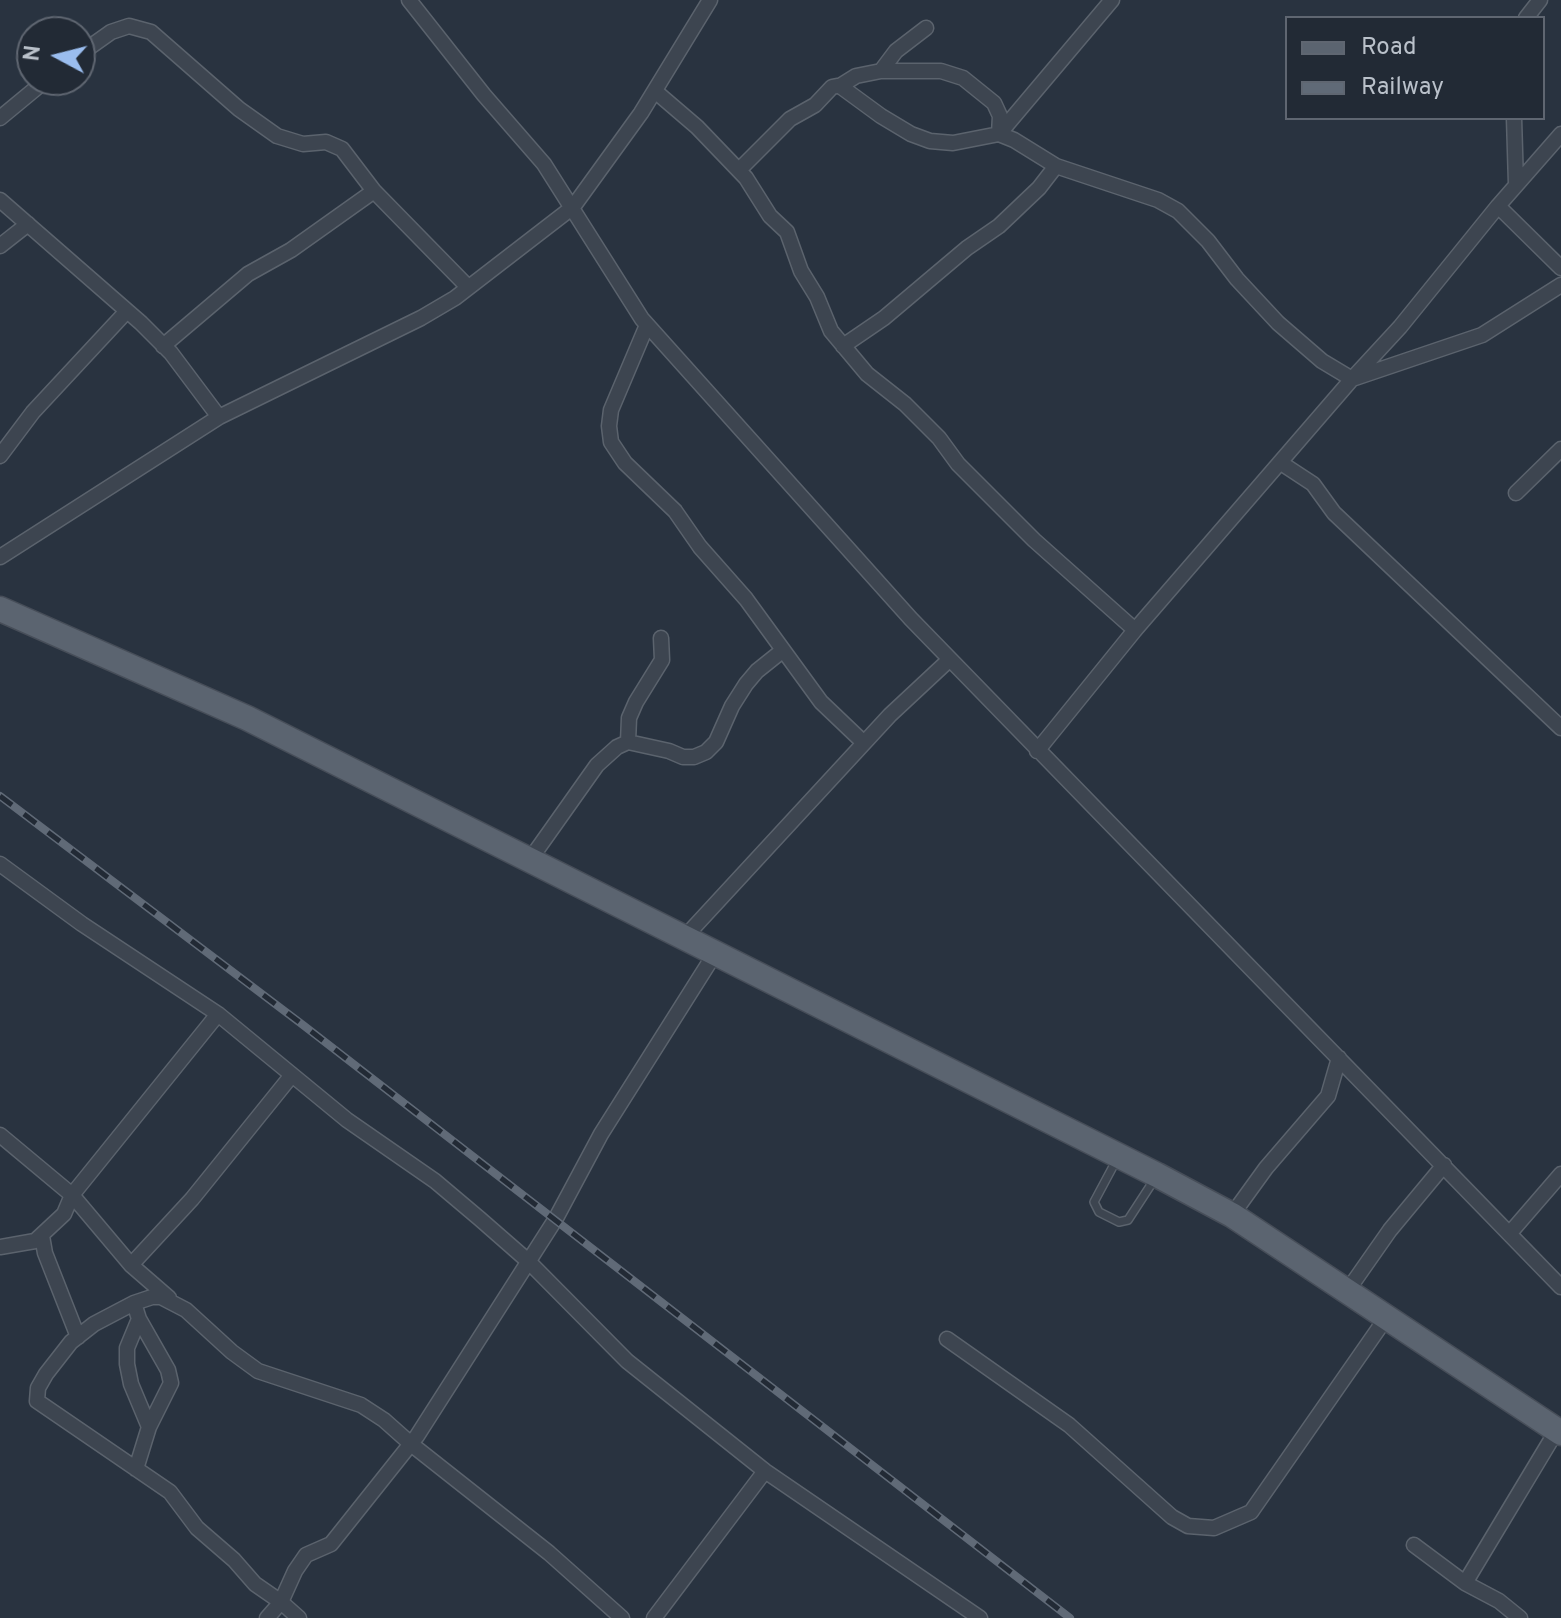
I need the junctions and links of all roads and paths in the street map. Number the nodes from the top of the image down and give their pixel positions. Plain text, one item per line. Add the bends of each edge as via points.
1 (409, 0) edge
2 (710, 0) edge
3 (1112, 0) edge
4 (1540, 0) edge
5 (1528, 16) edge
6 (926, 28) dead end
7 (96, 43) edge
8 (881, 71) junction
9 (840, 86) junction
10 (655, 91) junction
11 (27, 96) edge
12 (0, 118) edge
13 (1514, 120) edge
14 (999, 134) junction
15 (1561, 134) edge
16 (1056, 166) junction
17 (739, 170) junction
18 (1516, 184) junction
19 (374, 191) junction
20 (0, 200) edge
21 (1498, 206) junction
22 (573, 207) junction
23 (28, 224) junction
24 (0, 246) edge
25 (1561, 268) edge
26 (1561, 285) edge
27 (468, 287) junction
28 (127, 311) junction
29 (647, 325) junction
30 (163, 346) junction
31 (843, 346) junction
32 (1352, 379) junction
33 (219, 417) junction
34 (1561, 449) edge
35 (0, 456) edge
36 (1281, 463) junction
37 (1516, 493) dead end
38 (0, 557) edge
39 (0, 609) edge
40 (1135, 630) junction
41 (661, 638) dead end
42 (782, 651) junction
43 (949, 660) junction
44 (1561, 728) edge
45 (628, 742) junction
46 (864, 743) junction
47 (1037, 751) junction
48 (529, 861) junction
49 (0, 864) edge
50 (683, 939) junction
51 (714, 955) junction
52 (218, 1014) junction
53 (1339, 1058) junction
54 (292, 1075) junction
55 (2, 1139) edge
56 (1119, 1155) junction
57 (1444, 1165) junction
58 (1561, 1174) edge
59 (1157, 1175) junction
60 (72, 1195) junction
61 (1232, 1215) junction
62 (1510, 1233) junction
63 (42, 1236) junction
64 (0, 1247) edge
65 (528, 1261) junction
66 (131, 1265) junction
67 (1561, 1287) edge
68 (1348, 1290) junction
69 (172, 1301) junction
70 (134, 1303) junction
71 (1386, 1318) junction
72 (139, 1319) junction
73 (78, 1337) junction
74 (947, 1339) dead end
75 (149, 1427) junction
76 (1559, 1432) edge
77 (411, 1444) junction
78 (136, 1469) junction
79 (765, 1471) junction
80 (1414, 1545) dead end
81 (1465, 1583) junction
82 (281, 1602) junction
83 (267, 1618) edge
84 (299, 1618) edge
85 (622, 1618) edge
86 (654, 1618) edge
87 (980, 1618) edge
88 (1520, 1618) edge

1 - 22 street
2 - 10 street
3 - 14 street
4 - 5 street
6 - 8 street via 896,51
7 - 19 street via 129,26 151,32 277,136 342,149
8 - 9 street
8 - 14 street via 941,71 963,78 994,103
9 - 14 street via 881,116 930,141 953,143
9 - 17 street via 790,119
10 - 17 street
10 - 22 street
11 - 12 street
13 - 18 street
14 - 16 street
15 - 18 street
16 - 31 street via 999,226
16 - 32 street via 1178,211 1278,323
17 - 31 street via 787,232 801,271
18 - 21 street
19 - 27 street
19 - 30 street via 248,274
20 - 23 street
21 - 25 street
21 - 32 street
22 - 27 street
22 - 29 street
23 - 24 street
23 - 28 street
26 - 32 street via 1482,335
27 - 33 street via 421,318
28 - 30 street
28 - 35 street via 33,412
29 - 42 street via 611,410 611,442 625,463 675,511
29 - 43 street
30 - 33 street
31 - 40 street via 1034,540
32 - 36 street
33 - 38 street
34 - 37 street
36 - 40 street
36 - 44 street via 1313,484 1334,513
39 - 48 main road via 247,718
40 - 47 street
41 - 45 street via 662,660 629,718
42 - 45 street via 746,684 706,752 683,757
42 - 46 street via 821,702
43 - 46 street
43 - 47 street
45 - 48 street via 597,765
46 - 50 street
47 - 53 street
48 - 50 main road
49 - 52 street
50 - 51 main road
51 - 56 main road
51 - 65 street
52 - 54 street
52 - 60 street
53 - 57 street
53 - 61 street via 1328,1096
54 - 65 street via 435,1181
54 - 66 street
55 - 60 street
56 - 59 main road
56 - 59 lane via 1094,1202 1099,1212 1119,1222 1128,1220
57 - 62 street
57 - 68 street
58 - 62 street
59 - 61 main road
60 - 63 street via 64,1214
60 - 66 street
61 - 68 main road
62 - 67 street
63 - 64 street
63 - 73 street
65 - 77 street
65 - 79 street via 627,1361
66 - 69 street
68 - 71 main road
69 - 70 street via 152,1297
69 - 77 street via 258,1371 361,1405
70 - 72 street
70 - 73 street
71 - 74 street via 1251,1512 1214,1528 1188,1526 1172,1517 1069,1425
71 - 76 main road
72 - 75 street via 127,1348 127,1364
72 - 75 street via 171,1383
73 - 78 street via 46,1374 37,1401
75 - 78 street
76 - 81 street
77 - 82 street via 331,1544 306,1555
77 - 85 street
78 - 82 street via 170,1492 197,1528
79 - 86 street
79 - 87 street
80 - 81 street
81 - 88 street
82 - 83 street
82 - 84 street

